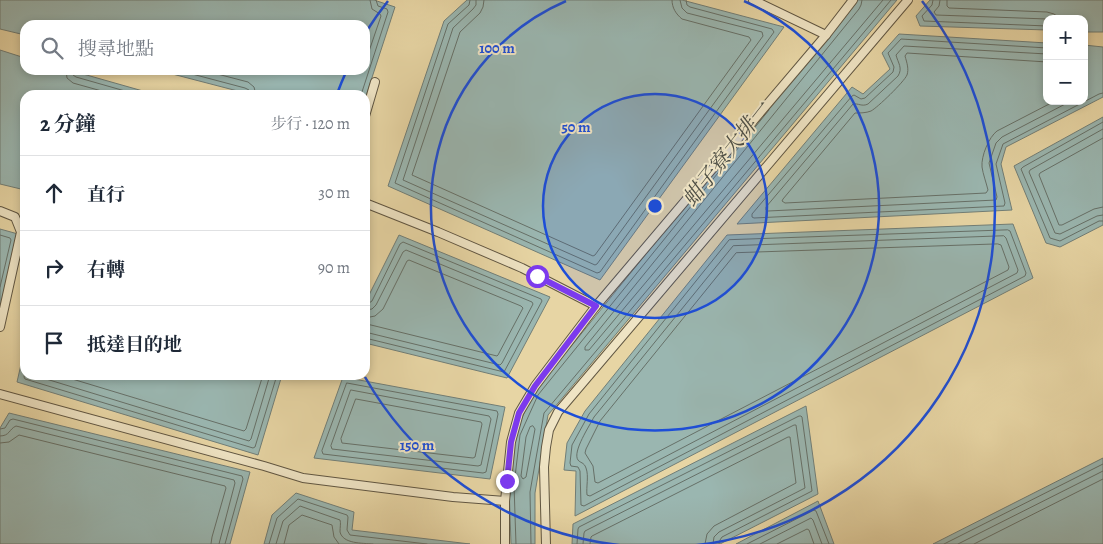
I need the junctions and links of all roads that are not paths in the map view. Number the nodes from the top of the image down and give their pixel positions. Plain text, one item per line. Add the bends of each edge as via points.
1 (753, 0) edge
2 (854, 0) edge
3 (908, 0) edge
4 (826, 35) junction
5 (374, 82) dead end
6 (370, 97) edge
7 (370, 205) edge
8 (0, 211) edge
9 (20, 230) edge
10 (20, 237) edge
11 (596, 306) junction
12 (0, 327) edge
13 (0, 394) edge
14 (505, 501) junction
15 (505, 544) edge
16 (546, 544) edge

1 - 4 lane
2 - 4 lane
3 - 16 lane via 558,412 548,430 544,467
4 - 11 lane
5 - 6 lane
7 - 11 lane via 522,268
8 - 9 lane via 15,217
10 - 12 lane
11 - 14 lane via 535,386 519,413 511,442
13 - 14 lane via 303,478
14 - 15 lane

